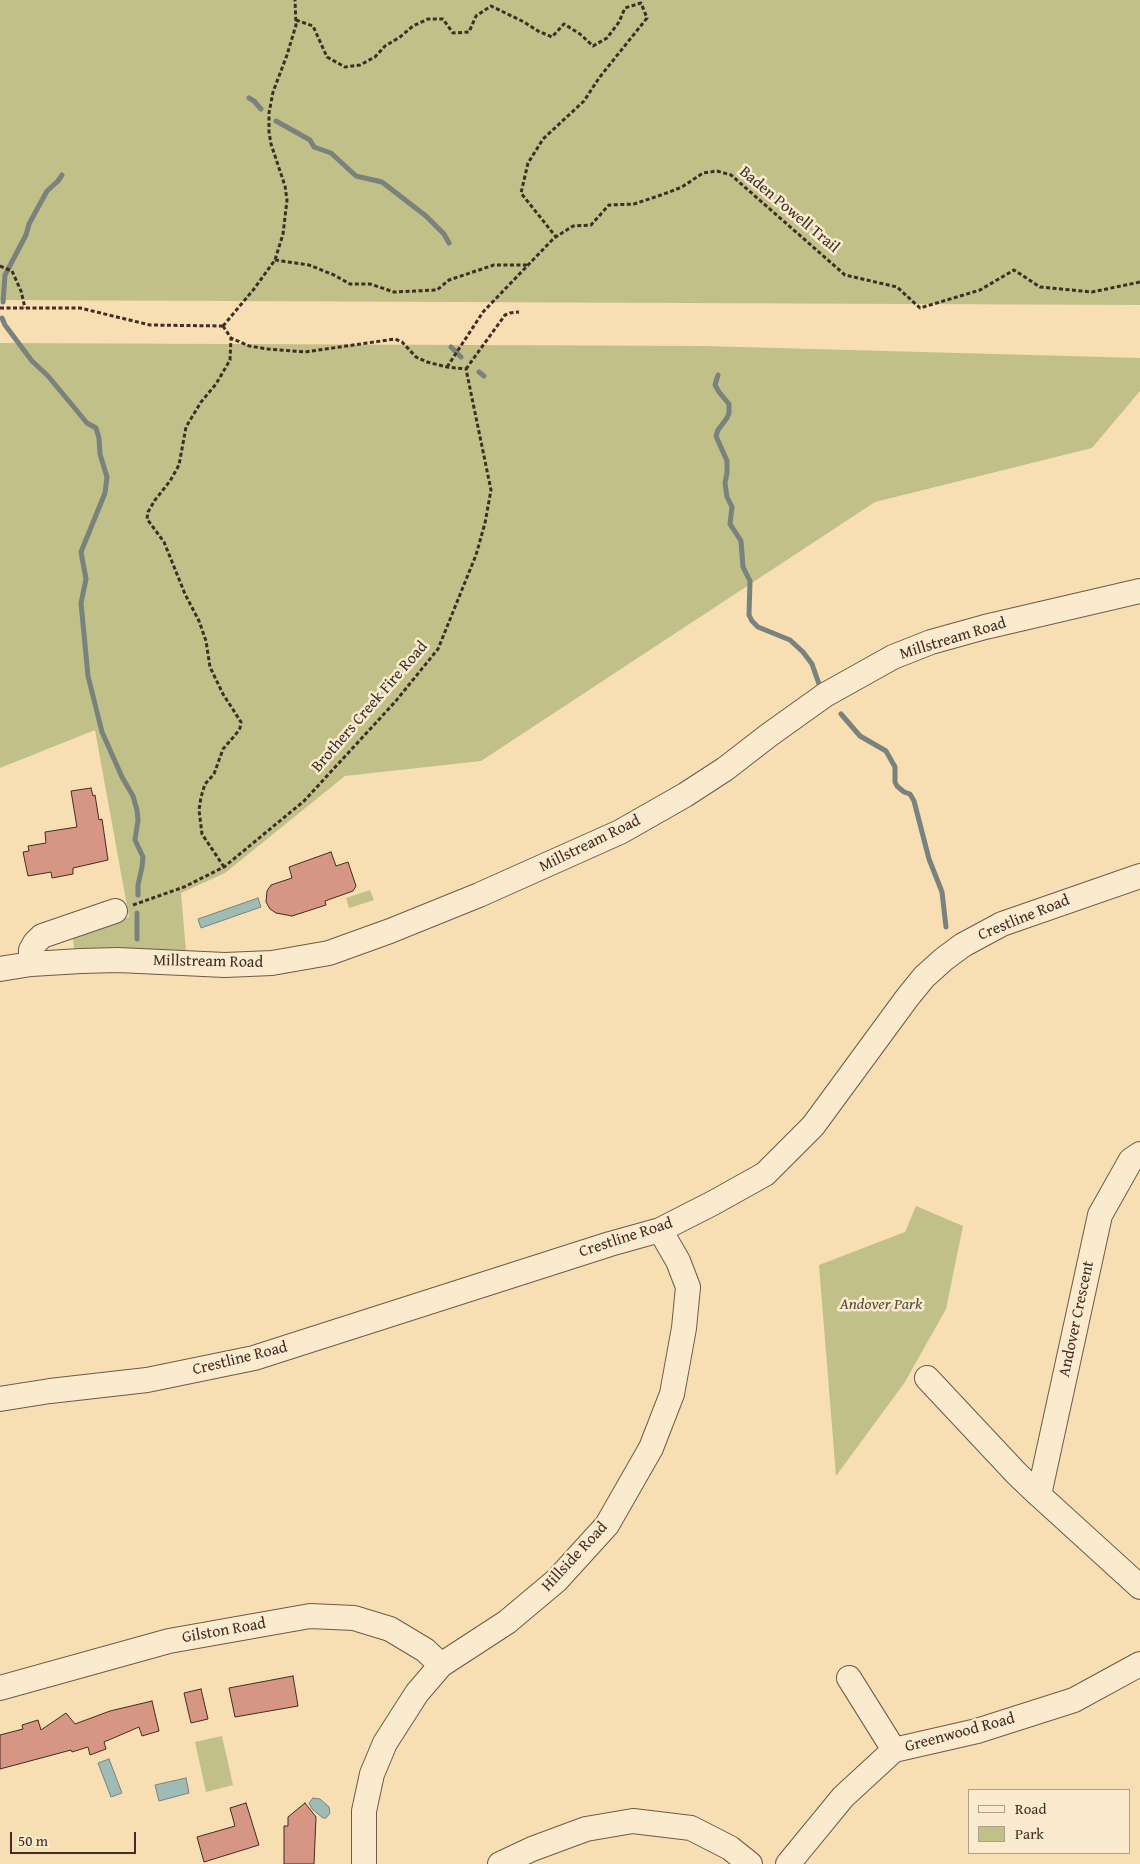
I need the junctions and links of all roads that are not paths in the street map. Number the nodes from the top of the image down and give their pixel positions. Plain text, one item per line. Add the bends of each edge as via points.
1 (1140, 591) edge
2 (1140, 876) edge
3 (115, 910) road end
4 (31, 964) junction
5 (0, 970) edge
6 (1140, 1154) edge
7 (660, 1230) junction
8 (927, 1378) dead end
9 (0, 1399) edge
10 (1039, 1494) junction
11 (1140, 1587) edge
12 (1140, 1664) edge
13 (441, 1665) junction
14 (849, 1678) dead end
15 (0, 1688) edge
16 (894, 1750) junction
17 (364, 1864) edge
18 (500, 1864) edge
19 (750, 1864) edge
20 (788, 1864) edge

1 - 4 street, Millstream Road via 985,627 893,657 825,695 701,784 620,832 479,895 329,953 247,964 81,960
2 - 7 street, Crestline Road via 1002,924 963,944 924,977 813,1126 764,1174
3 - 4 street via 42,936 31,950
4 - 5 street, Millstream Road
6 - 10 street, Andover Crescent via 1131,1160 1100,1215
7 - 9 street, Crestline Road via 254,1358 147,1380
7 - 13 street, Hillside Road via 688,1287 672,1394 652,1448 607,1525 558,1580 507,1622
8 - 10 street
10 - 11 street
12 - 16 street, Greenwood Road via 1074,1700 977,1731
13 - 15 street, Gilston Road via 425,1650 390,1629 354,1618 310,1616 169,1641
13 - 17 street, Hillside Road via 417,1693 386,1743 372,1774 364,1811
14 - 16 street
16 - 20 street, Greenwood Road via 843,1797
18 - 19 street via 586,1829 633,1821 692,1828 730,1848

